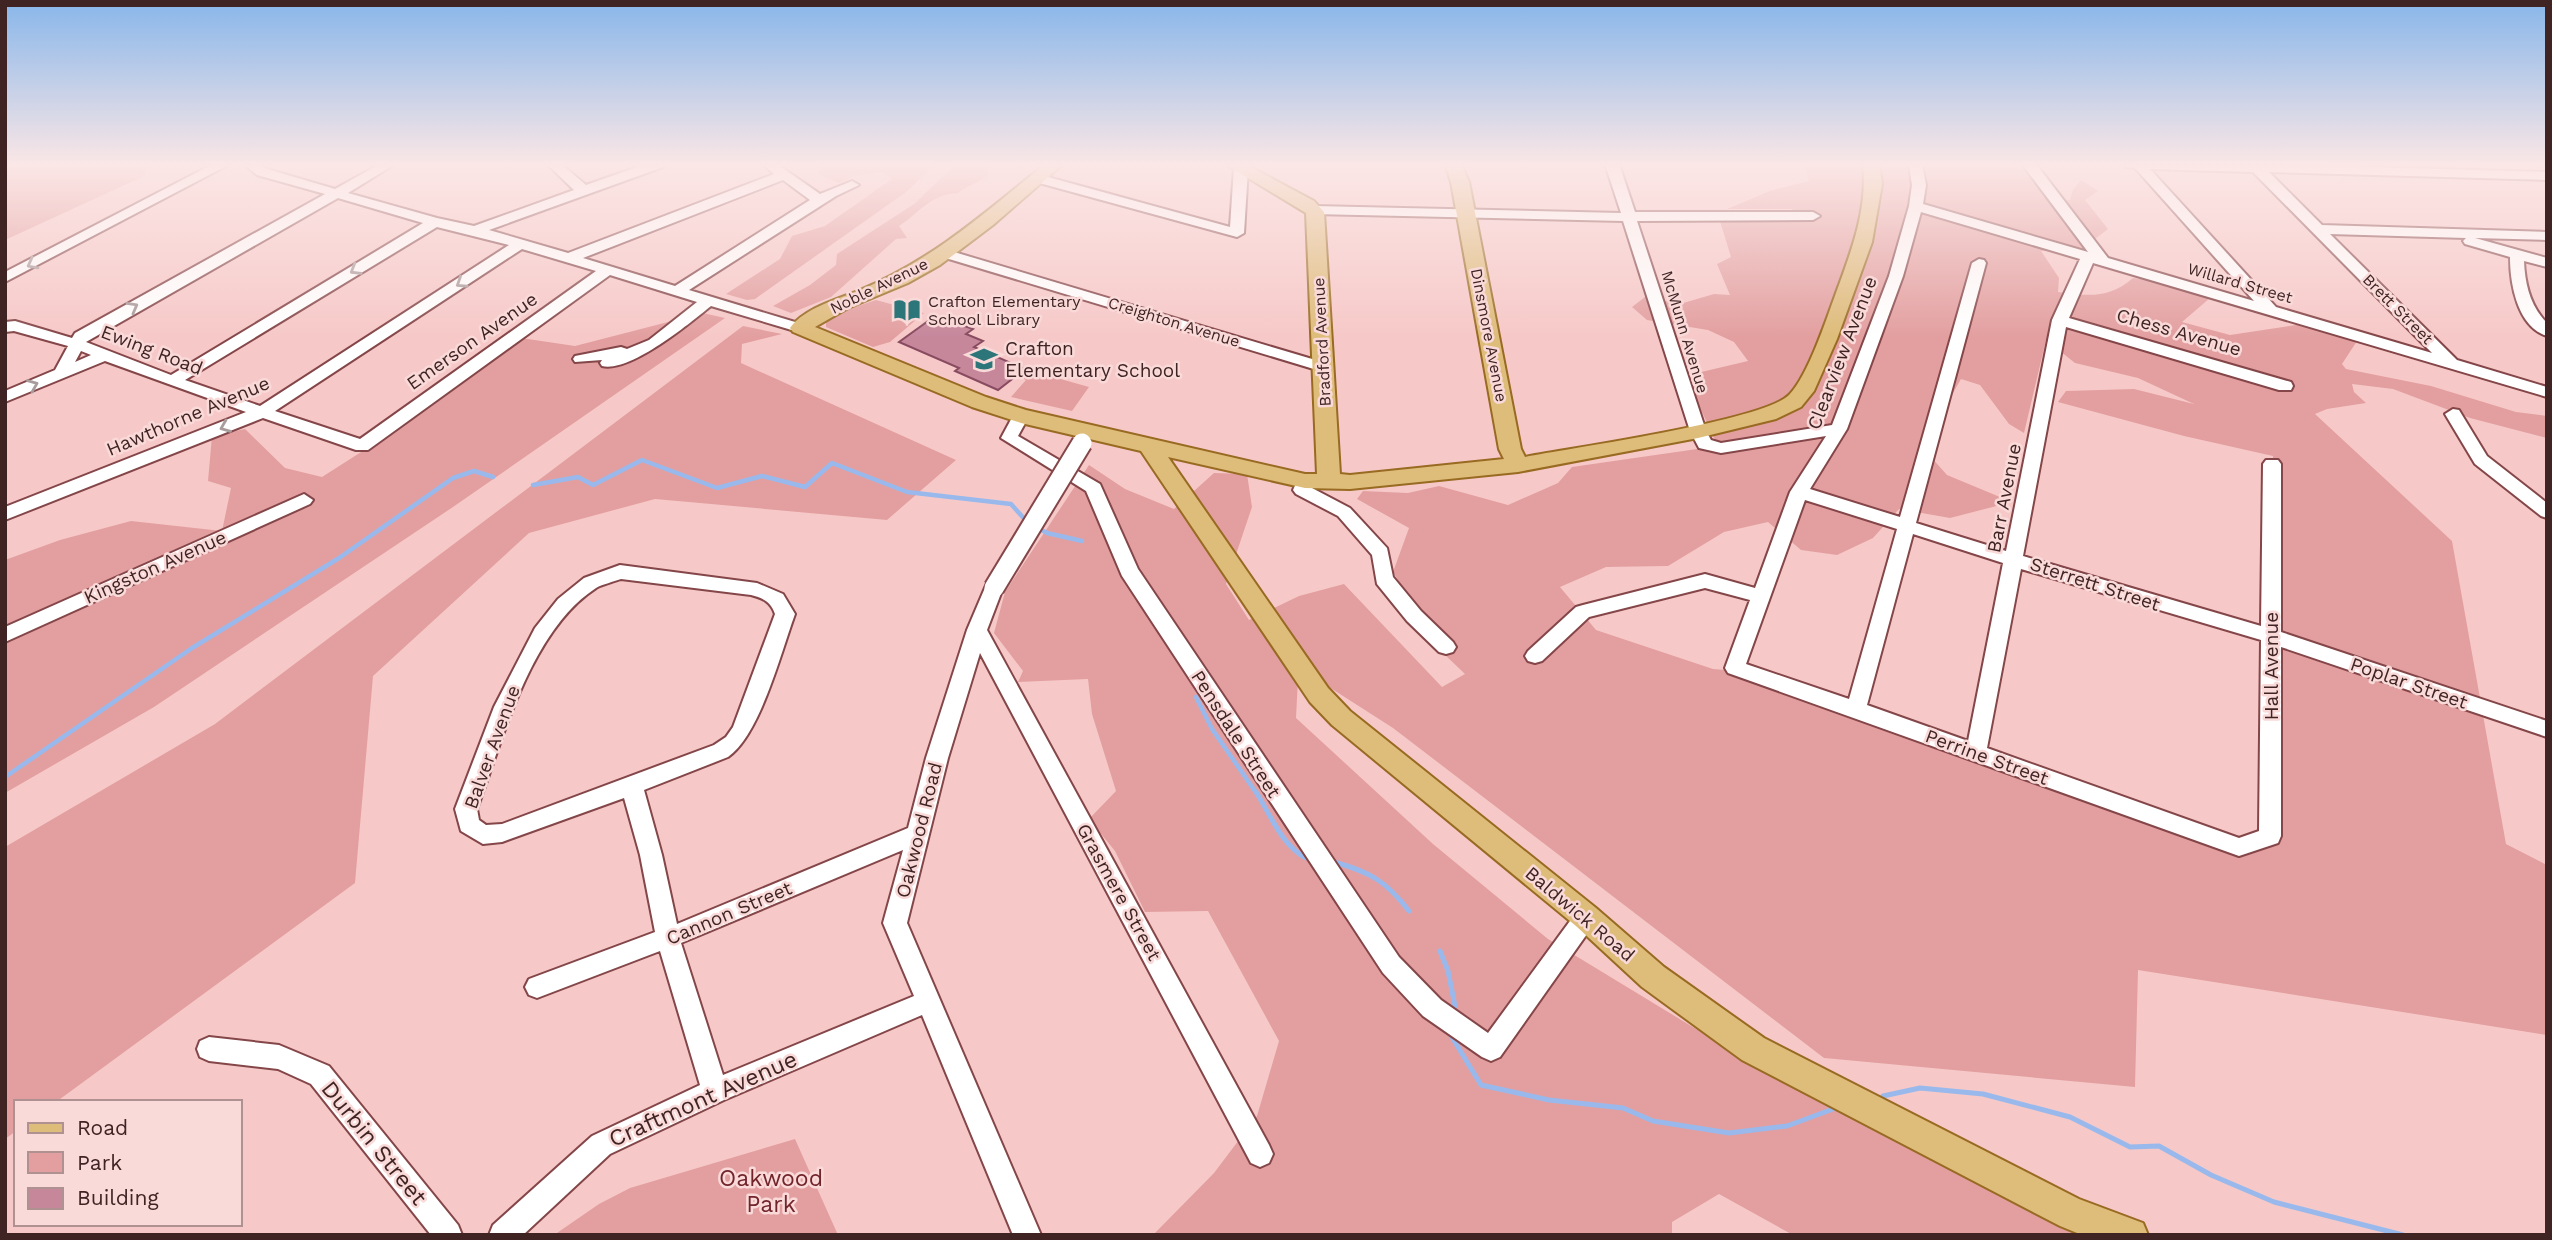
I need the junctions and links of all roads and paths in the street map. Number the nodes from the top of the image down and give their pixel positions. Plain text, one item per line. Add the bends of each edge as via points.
1 (112, 222) edge
2 (284, 222) edge
3 (435, 222) joint
4 (498, 222) edge
5 (662, 222) edge
6 (785, 222) edge
7 (983, 222) edge
8 (1197, 222) edge
9 (1237, 222) edge
10 (1315, 222) edge
11 (1467, 222) edge
12 (1632, 222) edge
13 (1867, 222) edge
14 (1911, 222) edge
15 (1971, 222) edge
16 (2070, 222) edge
17 (2192, 222) edge
18 (2311, 222) edge
19 (2318, 229) junction
20 (475, 230) junction
21 (2444, 233) junction
22 (2547, 236) edge
23 (518, 245) junction
24 (944, 253) junction
25 (2516, 256) junction
26 (2096, 258) junction
27 (567, 259) junction
28 (1979, 263) dead end
29 (2547, 263) edge
30 (606, 271) junction
31 (5, 278) edge
32 (677, 291) junction
33 (714, 302) junction
34 (2270, 309) junction
35 (2060, 320) junction
36 (5, 327) edge
37 (800, 328) junction
38 (2547, 331) edge
39 (77, 344) junction
40 (639, 349) junction
41 (105, 355) junction
42 (581, 359) dead end
43 (608, 363) dead end
44 (2454, 365) junction
45 (1323, 367) junction
46 (61, 374) junction
47 (172, 381) junction
48 (2285, 386) dead end
49 (2547, 392) edge
50 (5, 397) edge
51 (262, 412) junction
52 (2453, 414) dead end
53 (1021, 416) junction
54 (1839, 429) junction
55 (1698, 431) junction
56 (1086, 439) junction
57 (362, 446) joint
58 (1150, 447) junction
59 (2272, 464) dead end
60 (1518, 465) junction
61 (1305, 481) junction
62 (1329, 483) junction
63 (1800, 492) junction
64 (304, 500) dead end
65 (2547, 512) edge
66 (5, 514) edge
67 (1907, 524) junction
68 (2014, 558) junction
69 (1760, 596) junction
70 (977, 630) junction
71 (5, 635) edge
72 (2271, 636) junction
73 (1447, 648) dead end
74 (1535, 656) dead end
75 (1735, 668) joint
76 (1856, 709) junction
77 (2547, 729) edge
78 (1976, 752) junction
79 (632, 786) junction
80 (919, 833) junction
81 (2239, 847) joint
82 (1586, 917) junction
83 (668, 938) junction
84 (537, 987) dead end
85 (928, 1001) junction
86 (209, 1049) dead end
87 (715, 1091) junction
88 (1259, 1154) dead end
89 (448, 1235) edge
90 (503, 1235) edge
91 (1027, 1235) edge
92 (2131, 1235) edge

1 -> 31 street
39 -> 2 street via 81,336
3 - 20 street
3 -> 47 street
4 - 20 street
5 - 27 street
6 - 32 street
7 - 24 main road, Noble Avenue
8 - 9 street via 1237,233
10 - 45 main road, Bradford Avenue
11 - 60 main road, Dinsmore Avenue via 1510,449
12 - 55 street, McMunn Avenue
13 - 55 main road via 1863,244 1807,387 1794,402 1769,414
14 - 54 street, Clearview Avenue
15 - 26 street, Willard Street
16 - 26 street
17 - 34 street
18 - 19 street, Brett Street
19 - 21 street
19 - 44 street, Brett Street
20 - 23 street
21 - 22 street
21 - 25 street
23 - 27 street
23 -> 51 street, Hawthorne Avenue
24 - 37 main road, Noble Avenue
24 - 45 street, Creighton Avenue
25 - 29 street
25 - 38 street via 2524,304
26 - 34 street, Willard Street
26 - 35 street, Barr Avenue
27 - 30 street
28 - 67 street
30 - 32 street
30 - 57 street, Emerson Avenue
32 - 33 street
33 - 37 street
33 - 40 street
34 - 44 street, Willard Street
35 - 48 street, Chess Avenue
35 - 68 street, Barr Avenue
36 - 39 street, Ewing Road
37 - 53 main road
39 - 41 street, Ewing Road
39 - 46 street
40 - 42 street
40 - 43 street
41 - 46 street
41 - 47 street, Ewing Road
44 - 49 street, Willard Street
45 - 62 main road, Bradford Avenue
50 -> 46 street
47 - 51 street, Ewing Road
51 - 57 street, Ewing Road
51 -> 66 street, Hawthorne Avenue
52 - 65 street via 2481,460
53 - 56 main road
53 - 82 street, Pensdale Street via 1009,438 1094,488 1129,571 1391,965 1432,1008 1491,1049
54 - 55 street via 1721,448 1705,444
54 - 63 street, Clearview Avenue
55 - 60 main road
56 - 58 main road
56 - 70 street, Oakwood Road, bridge via 994,588
58 - 61 main road
58 - 82 main road, Baldwick Road via 1319,695
59 - 72 street, Hall Avenue
60 - 62 main road
61 - 62 main road
61 - 73 street via 1302,490 1344,512 1381,553 1384,579
63 - 67 street, Sterrett Street
63 - 69 street, Clearview Avenue
64 - 71 street, Kingston Avenue
67 - 68 street, Sterrett Street
67 - 76 street
68 - 72 street, Sterrett Street
68 - 78 street, Barr Avenue
69 - 74 street via 1705,581 1583,612
69 - 75 street, Clearview Avenue
70 - 80 street, Oakwood Road
70 - 88 street, Grasmere Street
72 - 77 street, Poplar Street
72 - 81 street, Hall Avenue via 2270,836
75 - 76 street, Perrine Street
76 - 78 street, Perrine Street
78 - 81 street, Perrine Street
79 - 79 street, Balver Avenue via 502,833 483,835 469,825 466,809 526,655 578,589 605,574 621,572 771,593 781,601 785,614 733,743
79 - 83 street
80 - 83 street, Cannon Street
80 - 85 street, Oakwood Road via 895,923
82 - 92 main road, Baldwick Road via 1653,977 1753,1049 2072,1214
83 - 84 street, Cannon Street
83 - 87 street
85 - 87 street, Craftmont Avenue
85 - 91 street, Oakwood Road
86 - 89 street, Durbin Street via 279,1057 320,1075
87 - 90 street, Craftmont Avenue via 601,1145

